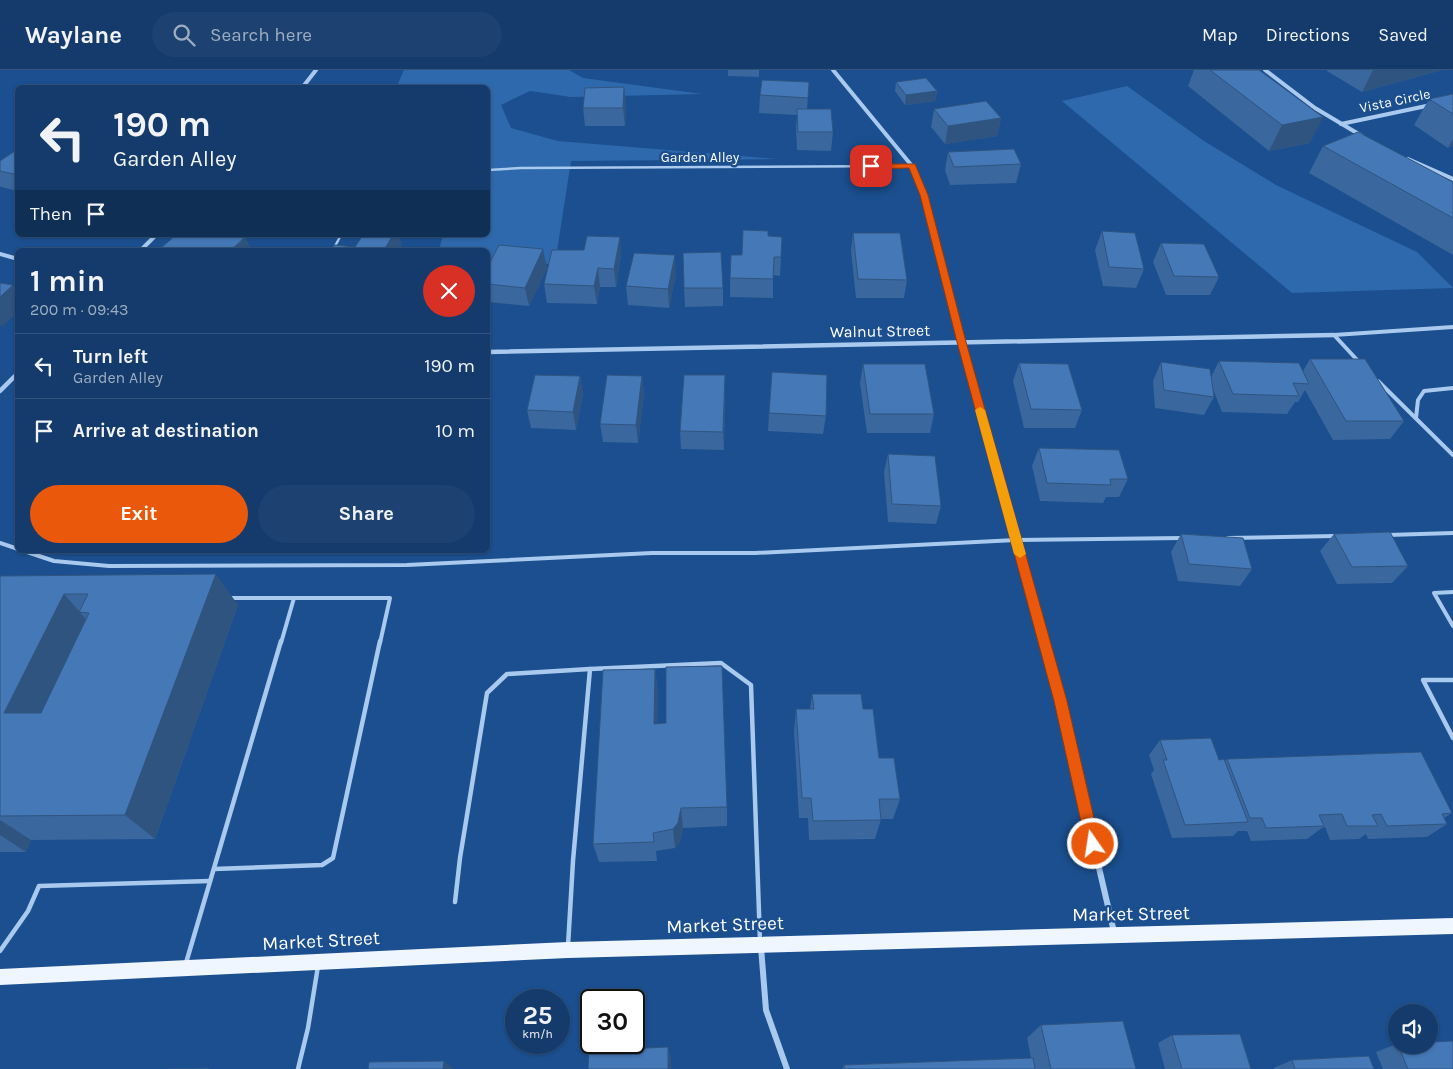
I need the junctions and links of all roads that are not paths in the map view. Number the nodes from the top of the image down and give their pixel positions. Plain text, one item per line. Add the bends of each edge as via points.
1 (316, 70) edge
2 (833, 70) edge
3 (1265, 70) edge
4 (304, 85) edge
5 (1434, 104) edge
6 (1341, 124) junction
7 (1363, 136) edge
8 (1402, 156) edge
9 (912, 166) junction
10 (490, 170) edge
11 (1453, 179) edge
12 (154, 237) edge
13 (143, 248) edge
14 (0, 254) edge
15 (15, 258) edge
16 (1453, 327) edge
17 (1334, 335) junction
18 (961, 342) junction
19 (490, 352) edge
20 (1363, 366) edge
21 (15, 376) edge
22 (1376, 379) edge
23 (1453, 388) edge
24 (0, 391) edge
25 (1416, 418) junction
26 (1453, 454) edge
27 (1453, 533) edge
28 (1381, 535) edge
29 (1342, 536) edge
30 (1184, 538) edge
31 (1223, 538) edge
32 (1016, 540) junction
33 (0, 543) edge
34 (15, 548) edge
35 (31, 553) edge
36 (1453, 592) edge
37 (226, 598) dead end
38 (294, 598) junction
39 (1453, 626) edge
40 (590, 670) junction
41 (1453, 680) edge
42 (1453, 738) edge
43 (214, 869) junction
44 (210, 881) junction
45 (455, 902) dead end
46 (1453, 926) edge
47 (1115, 935) junction
48 (760, 944) junction
49 (568, 950) junction
50 (0, 951) edge
51 (318, 961) junction
52 (185, 968) junction
53 (0, 977) edge
54 (298, 1069) edge
55 (787, 1069) edge

1 - 4 street
2 - 9 street
3 - 6 street
5 - 6 street, Vista Circle
6 - 7 street
8 - 11 street
9 - 10 lane, Garden Alley
9 - 18 street via 924,195
12 - 13 street
14 - 15 street
16 - 17 lane
17 - 18 street, Walnut Street
17 - 20 lane
18 - 19 street, Walnut Street
18 - 32 street
21 - 24 street
22 - 25 lane
23 - 25 lane via 1420,392 1416,399
25 - 26 lane
27 - 28 lane
29 - 31 lane
30 - 32 lane
32 - 35 lane via 407,565 109,566 54,561
32 - 47 street via 1060,701
33 - 34 lane
36 - 39 lane via 1434,593
37 - 38 lane
38 - 43 lane
38 - 43 lane via 390,598 333,858 322,865
40 - 45 lane via 507,674 487,693
40 - 48 lane via 721,663 751,685
40 - 49 lane
41 - 42 lane via 1423,680
43 - 44 lane
44 - 50 lane via 39,886 28,911
44 - 52 lane
46 - 47 main road, Market Street
47 - 48 main road, Market Street
48 - 49 main road, Market Street
48 - 55 street via 766,1010
49 - 51 main road, Market Street
51 - 52 main road, Market Street
51 - 54 lane
52 - 53 main road, Market Street

